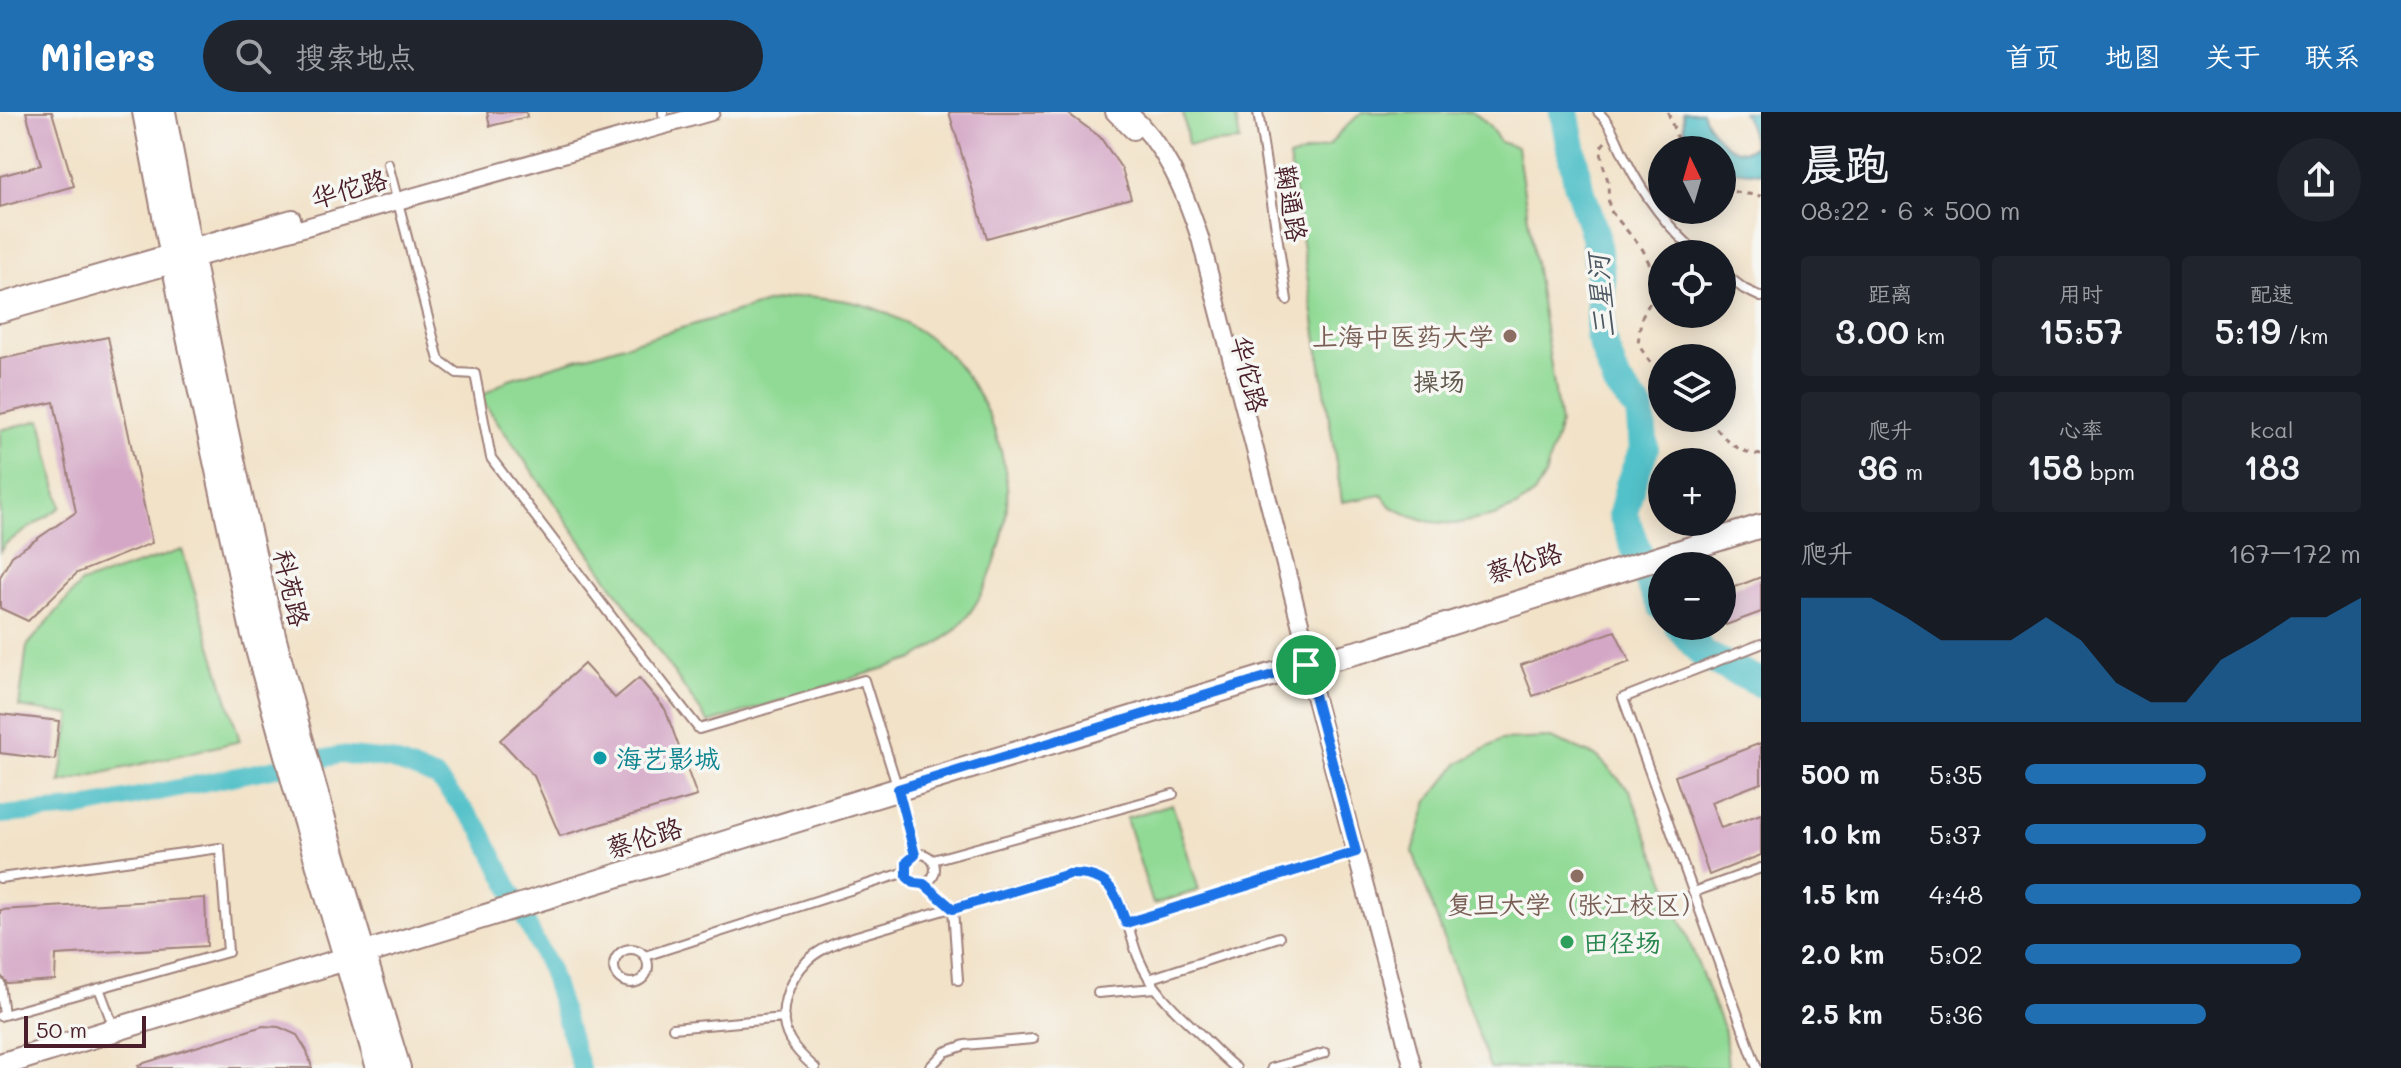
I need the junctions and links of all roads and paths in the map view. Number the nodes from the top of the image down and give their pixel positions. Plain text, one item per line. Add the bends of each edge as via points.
1 (144, 112) edge
2 (164, 112) edge
3 (711, 112) edge
4 (1114, 112) edge
5 (1128, 112) edge
6 (1258, 112) edge
7 (1598, 112) edge
8 (1668, 112) edge
9 (665, 113) edge
10 (1614, 133) junction
11 (1676, 136) edge
12 (388, 164) dead end
13 (1736, 192) edge
14 (395, 195) junction
15 (1761, 196) edge
16 (1685, 240) edge
17 (182, 255) junction
18 (1736, 283) edge
19 (1761, 297) edge
20 (1287, 300) dead end
21 (0, 302) edge
22 (0, 314) edge
23 (1648, 359) edge
24 (1719, 432) edge
25 (1761, 455) edge
26 (1761, 517) edge
27 (1761, 526) edge
28 (1669, 551) junction
29 (1761, 644) edge
30 (1306, 665) junction
31 (898, 789) junction
32 (1173, 794) dead end
33 (1356, 852) junction
34 (915, 855) junction
35 (933, 860) junction
36 (1761, 868) edge
37 (906, 872) junction
38 (0, 878) edge
39 (924, 884) junction
40 (1694, 892) junction
41 (953, 909) junction
42 (1126, 923) junction
43 (1279, 937) dead end
44 (354, 956) junction
45 (645, 956) junction
46 (1149, 979) junction
47 (958, 980) dead end
48 (0, 983) edge
49 (99, 988) junction
50 (1155, 988) junction
51 (1098, 993) dead end
52 (2, 1015) edge
53 (784, 1018) junction
54 (673, 1028) dead end
55 (115, 1029) junction
56 (1033, 1039) dead end
57 (1325, 1053) dead end
58 (0, 1065) edge
59 (378, 1068) edge
60 (399, 1068) edge
61 (815, 1068) edge
62 (929, 1068) edge
63 (1236, 1068) edge
64 (1272, 1068) edge
65 (1413, 1068) edge
66 (1757, 1068) edge

1 - 17 street, 科苑路
2 - 17 street, 科苑路
3 - 14 street, 华佗路
4 - 30 street, 华佗路 via 1152,154 1178,203 1296,650
5 - 30 street, 华佗路 via 1175,173 1200,238 1306,646
6 - 20 lane, 鞠通路
7 - 10 lane
8 - 11 path
9 - 14 street, 华佗路
10 - 16 lane via 1642,189
10 - 23 path via 1601,147 1609,209 1643,250 1657,289 1641,319 1638,344
12 - 14 lane
13 - 15 path
14 - 17 street, 华佗路
14 - 31 lane via 439,360 457,373 475,374 491,458 699,729 864,680
17 - 21 street, 华佗路
17 - 22 street, 华佗路
17 - 44 street, 科苑路 via 244,509 285,718
18 - 19 lane
24 - 25 path via 1737,448
26 - 28 street, 蔡伦路
27 - 28 street, 蔡伦路
28 - 30 street, 蔡伦路
29 - 40 lane via 1623,698
30 - 31 street, 蔡伦路
30 - 33 street, 华佗路
31 - 34 lane
31 - 44 street, 蔡伦路
32 - 35 lane
33 - 42 lane
33 - 65 street, 华佗路
34 - 35 lane
34 - 37 lane
35 - 39 lane via 935,874
36 - 40 lane
37 - 39 lane via 910,880
37 - 45 lane
38 - 49 lane via 220,848 228,952
39 - 41 lane
40 - 66 lane
41 - 42 lane via 1051,878 1085,874 1108,884
41 - 47 lane
41 - 53 lane via 823,949 798,972 786,997
42 - 46 lane
43 - 46 lane
44 - 55 street, 蔡伦路
44 - 59 street, 科苑路
44 - 60 street, 科苑路
45 - 45 lane via 636,949 621,952 614,966 618,976 627,983 639,981 649,967
46 - 50 lane
48 - 52 lane
49 - 52 lane
49 - 55 lane
50 - 51 lane
50 - 63 lane
53 - 54 lane
53 - 61 lane via 789,1039
55 - 58 street, 蔡伦路
56 - 62 lane via 965,1045 945,1052
57 - 64 lane

